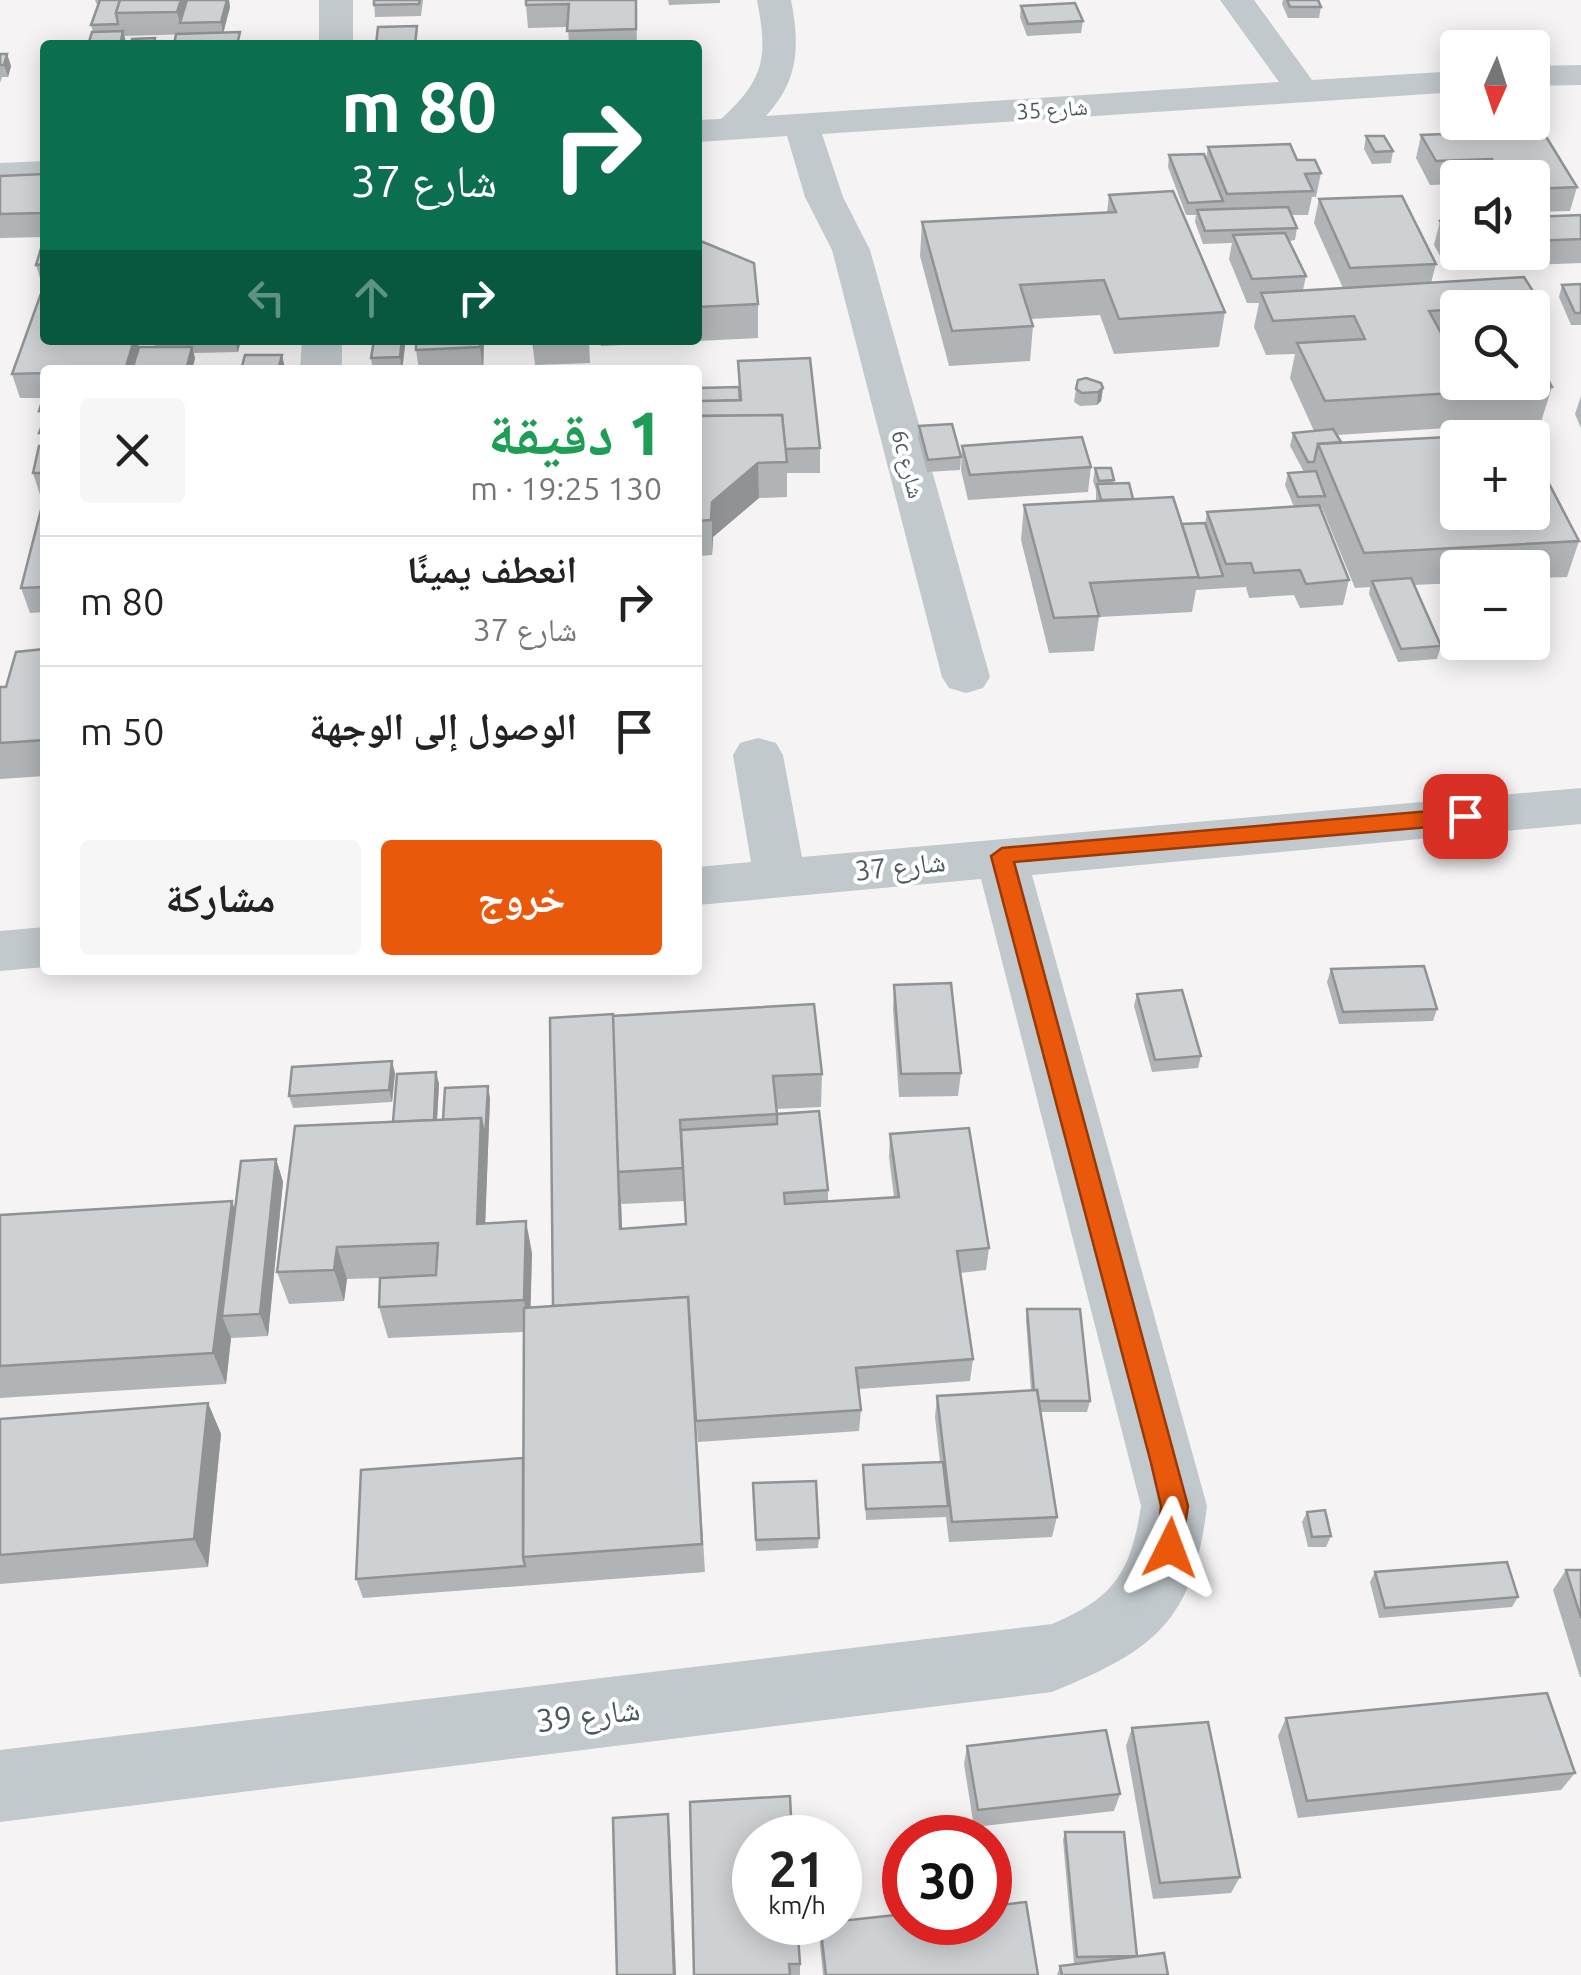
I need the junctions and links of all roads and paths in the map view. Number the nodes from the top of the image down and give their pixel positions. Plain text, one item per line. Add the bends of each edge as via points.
1 (336, 0) edge
2 (774, 0) edge
3 (1234, 0) edge
4 (335, 40) edge
5 (1581, 75) edge
6 (1550, 76) edge
7 (1440, 85) edge
8 (1550, 90) edge
9 (1581, 90) edge
10 (1304, 93) junction
11 (1268, 95) junction
12 (839, 122) junction
13 (801, 124) junction
14 (714, 130) edge
15 (40, 172) edge
16 (0, 174) edge
17 (850, 250) junction
18 (966, 677) dead end
19 (758, 755) dead end
20 (1581, 806) edge
21 (1002, 856) junction
22 (780, 878) junction
23 (702, 886) edge
24 (40, 947) edge
25 (0, 951) edge
26 (0, 1786) edge

1 - 4 street
2 - 14 street via 782,39 777,76 767,95
3 - 10 street
3 - 11 street
5 - 6 street
7 - 10 street, شارع 35
8 - 9 street
10 - 11 street, شارع 35
11 - 12 street, شارع 35
12 - 13 street, شارع 35
12 - 17 street, 6c شارع
13 - 14 street, شارع 35
13 - 17 street, 6c شارع via 824,197
15 - 16 street
17 - 18 street, 6c شارع
19 - 22 street
20 - 21 street, شارع 37
21 - 22 street, شارع 37
21 - 26 street, شارع 39 via 1174,1506 1170,1548 1153,1590 1128,1622 1052,1658
22 - 23 street, شارع 37
24 - 25 street

